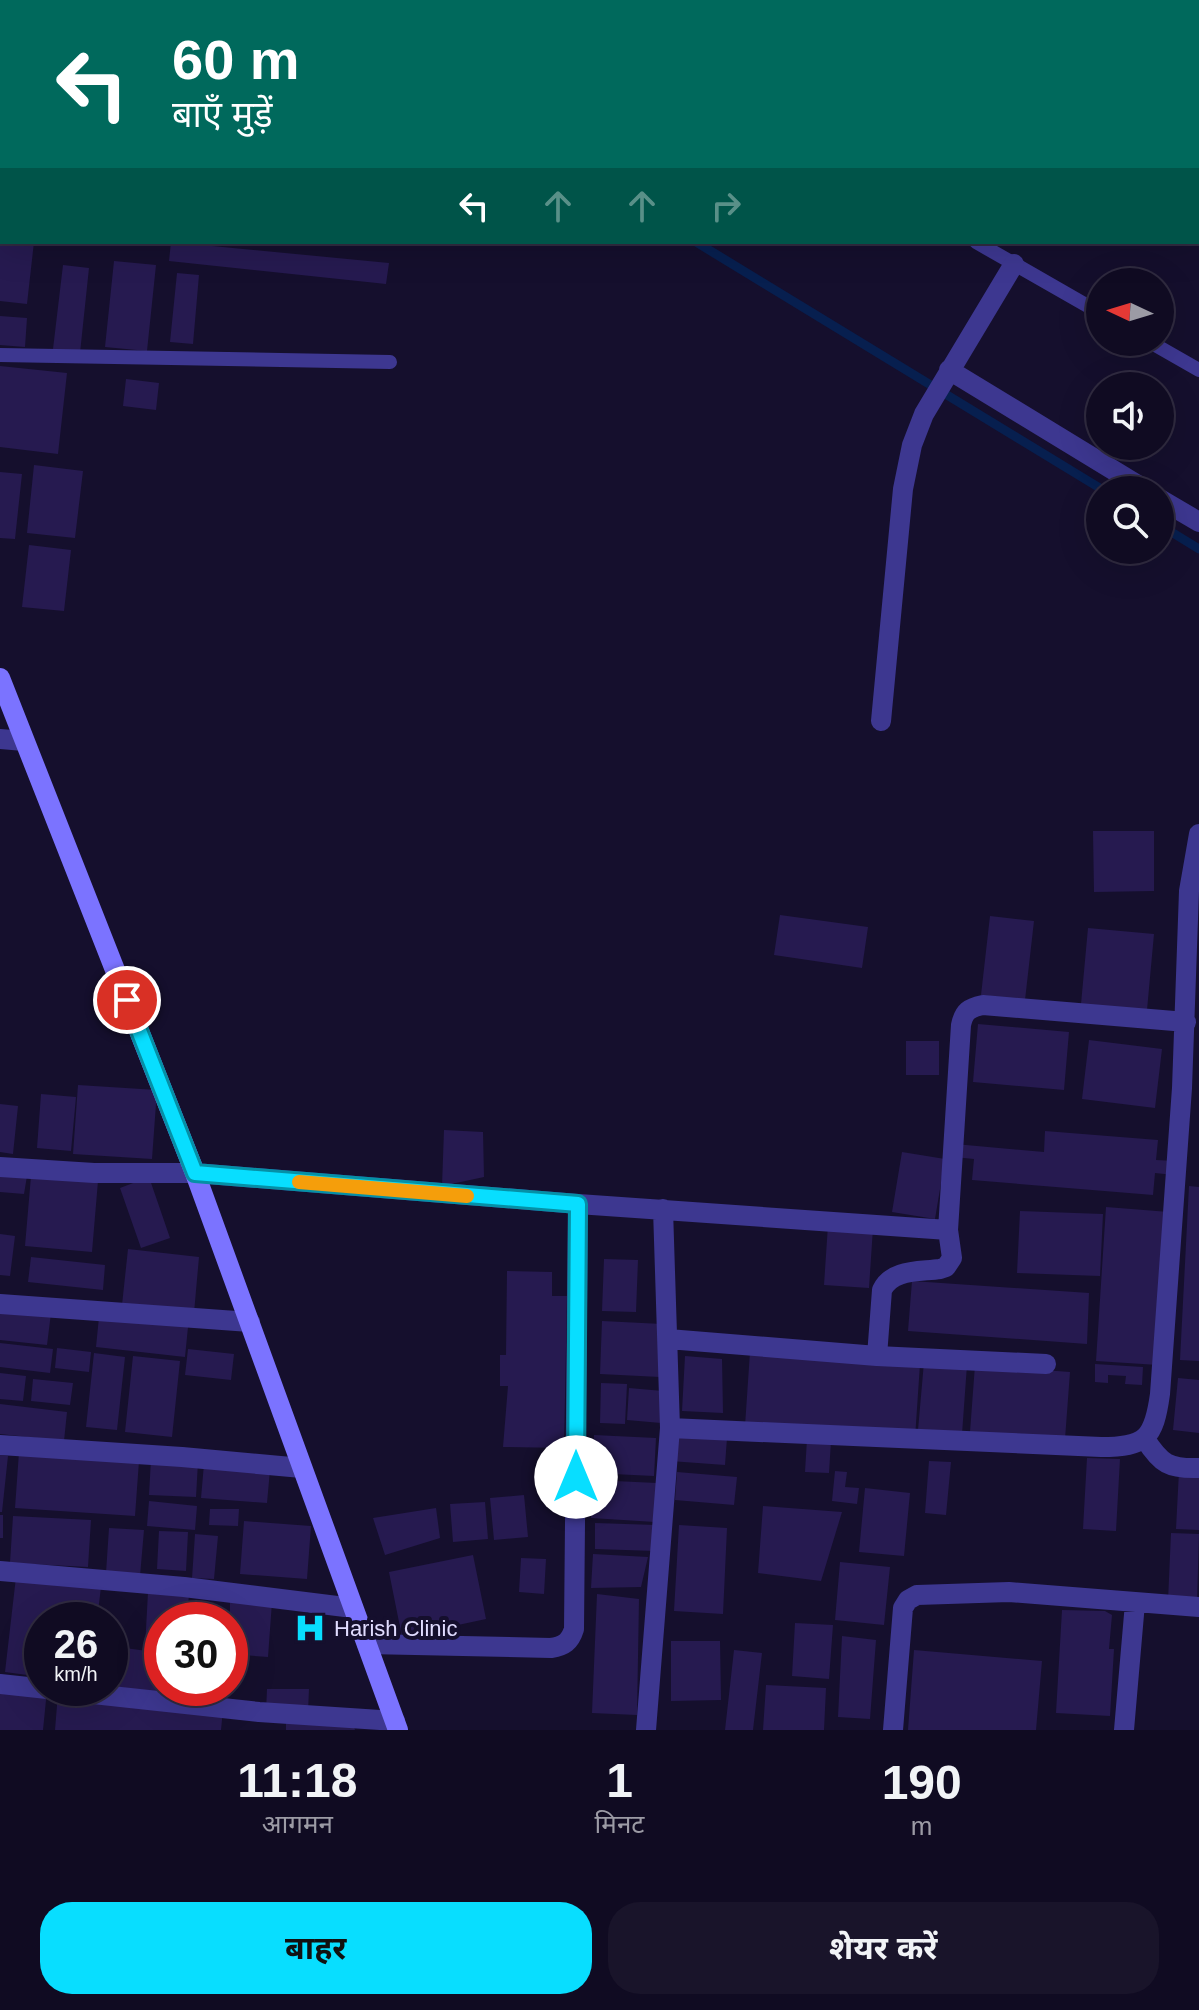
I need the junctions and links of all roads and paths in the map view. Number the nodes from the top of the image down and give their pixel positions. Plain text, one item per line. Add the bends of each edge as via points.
1 (979, 244) edge
2 (1014, 264) junction
3 (1086, 305) edge
4 (0, 355) edge
5 (1174, 356) edge
6 (390, 362) dead end
7 (1199, 370) edge
8 (946, 374) junction
9 (1122, 476) edge
10 (1174, 507) edge
11 (1199, 522) edge
12 (0, 678) edge
13 (881, 721) dead end
14 (0, 739) edge
15 (24, 741) junction
16 (1199, 834) edge
17 (1186, 1022) junction
18 (0, 1167) edge
19 (195, 1173) junction
20 (578, 1204) junction
21 (663, 1209) junction
22 (948, 1230) junction
23 (0, 1304) edge
24 (250, 1322) junction
25 (668, 1339) junction
26 (877, 1356) junction
27 (1046, 1364) dead end
28 (670, 1428) junction
29 (1145, 1439) junction
30 (0, 1445) edge
31 (302, 1468) junction
32 (1199, 1468) edge
33 (0, 1571) edge
34 (1135, 1603) junction
35 (1199, 1607) edge
36 (353, 1608) junction
37 (367, 1644) junction
38 (0, 1684) edge
39 (397, 1725) edge
40 (646, 1730) edge
41 (893, 1730) edge
42 (1124, 1730) edge

1 - 2 lane
2 - 3 lane
2 - 8 street
4 - 6 lane
5 - 7 lane
8 - 9 street
8 - 13 street via 912,445 903,489
10 - 11 street
12 - 15 street
14 - 15 street
15 - 19 street
16 - 17 street via 1189,891
17 - 22 street via 970,1008 961,1025
17 - 29 street via 1160,1394
18 - 19 street
19 - 20 street
19 - 24 street
20 - 21 street
20 - 37 street via 571,1638 551,1648
21 - 22 street
21 - 25 street
22 - 26 street via 952,1258 946,1267 900,1274 886,1282
23 - 24 street
24 - 31 street
25 - 26 street
25 - 28 street
26 - 27 street
28 - 29 street via 1101,1447
28 - 40 street
29 - 32 street via 1168,1465
30 - 31 street
31 - 36 street
33 - 36 street
34 - 35 street
34 - 41 street via 1009,1592 928,1593 908,1600 901,1622
34 - 42 street
36 - 37 street
37 - 39 street
38 - 39 street

